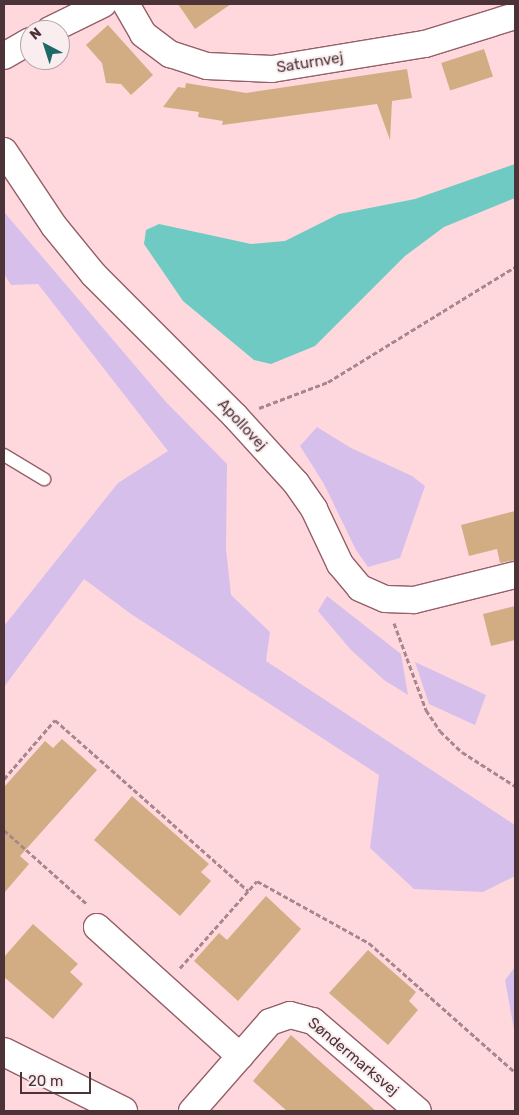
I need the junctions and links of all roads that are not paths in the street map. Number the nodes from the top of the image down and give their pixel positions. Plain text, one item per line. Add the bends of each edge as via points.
1 (103, 4) edge
2 (126, 4) edge
3 (515, 16) edge
4 (70, 20) edge
5 (20, 47) edge
6 (4, 56) edge
7 (4, 151) edge
8 (4, 454) edge
9 (44, 479) dead end
10 (515, 575) edge
11 (97, 927) road end
12 (4, 1052) edge
13 (240, 1056) junction
14 (123, 1111) edge
15 (192, 1111) edge
16 (418, 1111) edge

1 - 4 street
2 - 3 street, Saturnvej via 143,34 170,54 207,66 272,69 425,44
5 - 6 street
7 - 10 street, Apollovej via 54,226 94,275 235,416 300,490 349,576 360,588 385,599 414,600
8 - 9 lane
11 - 13 street
12 - 14 street
13 - 15 street, Søndermarksvej
13 - 16 street, Søndermarksvej via 270,1022 279,1017 302,1016 313,1021

